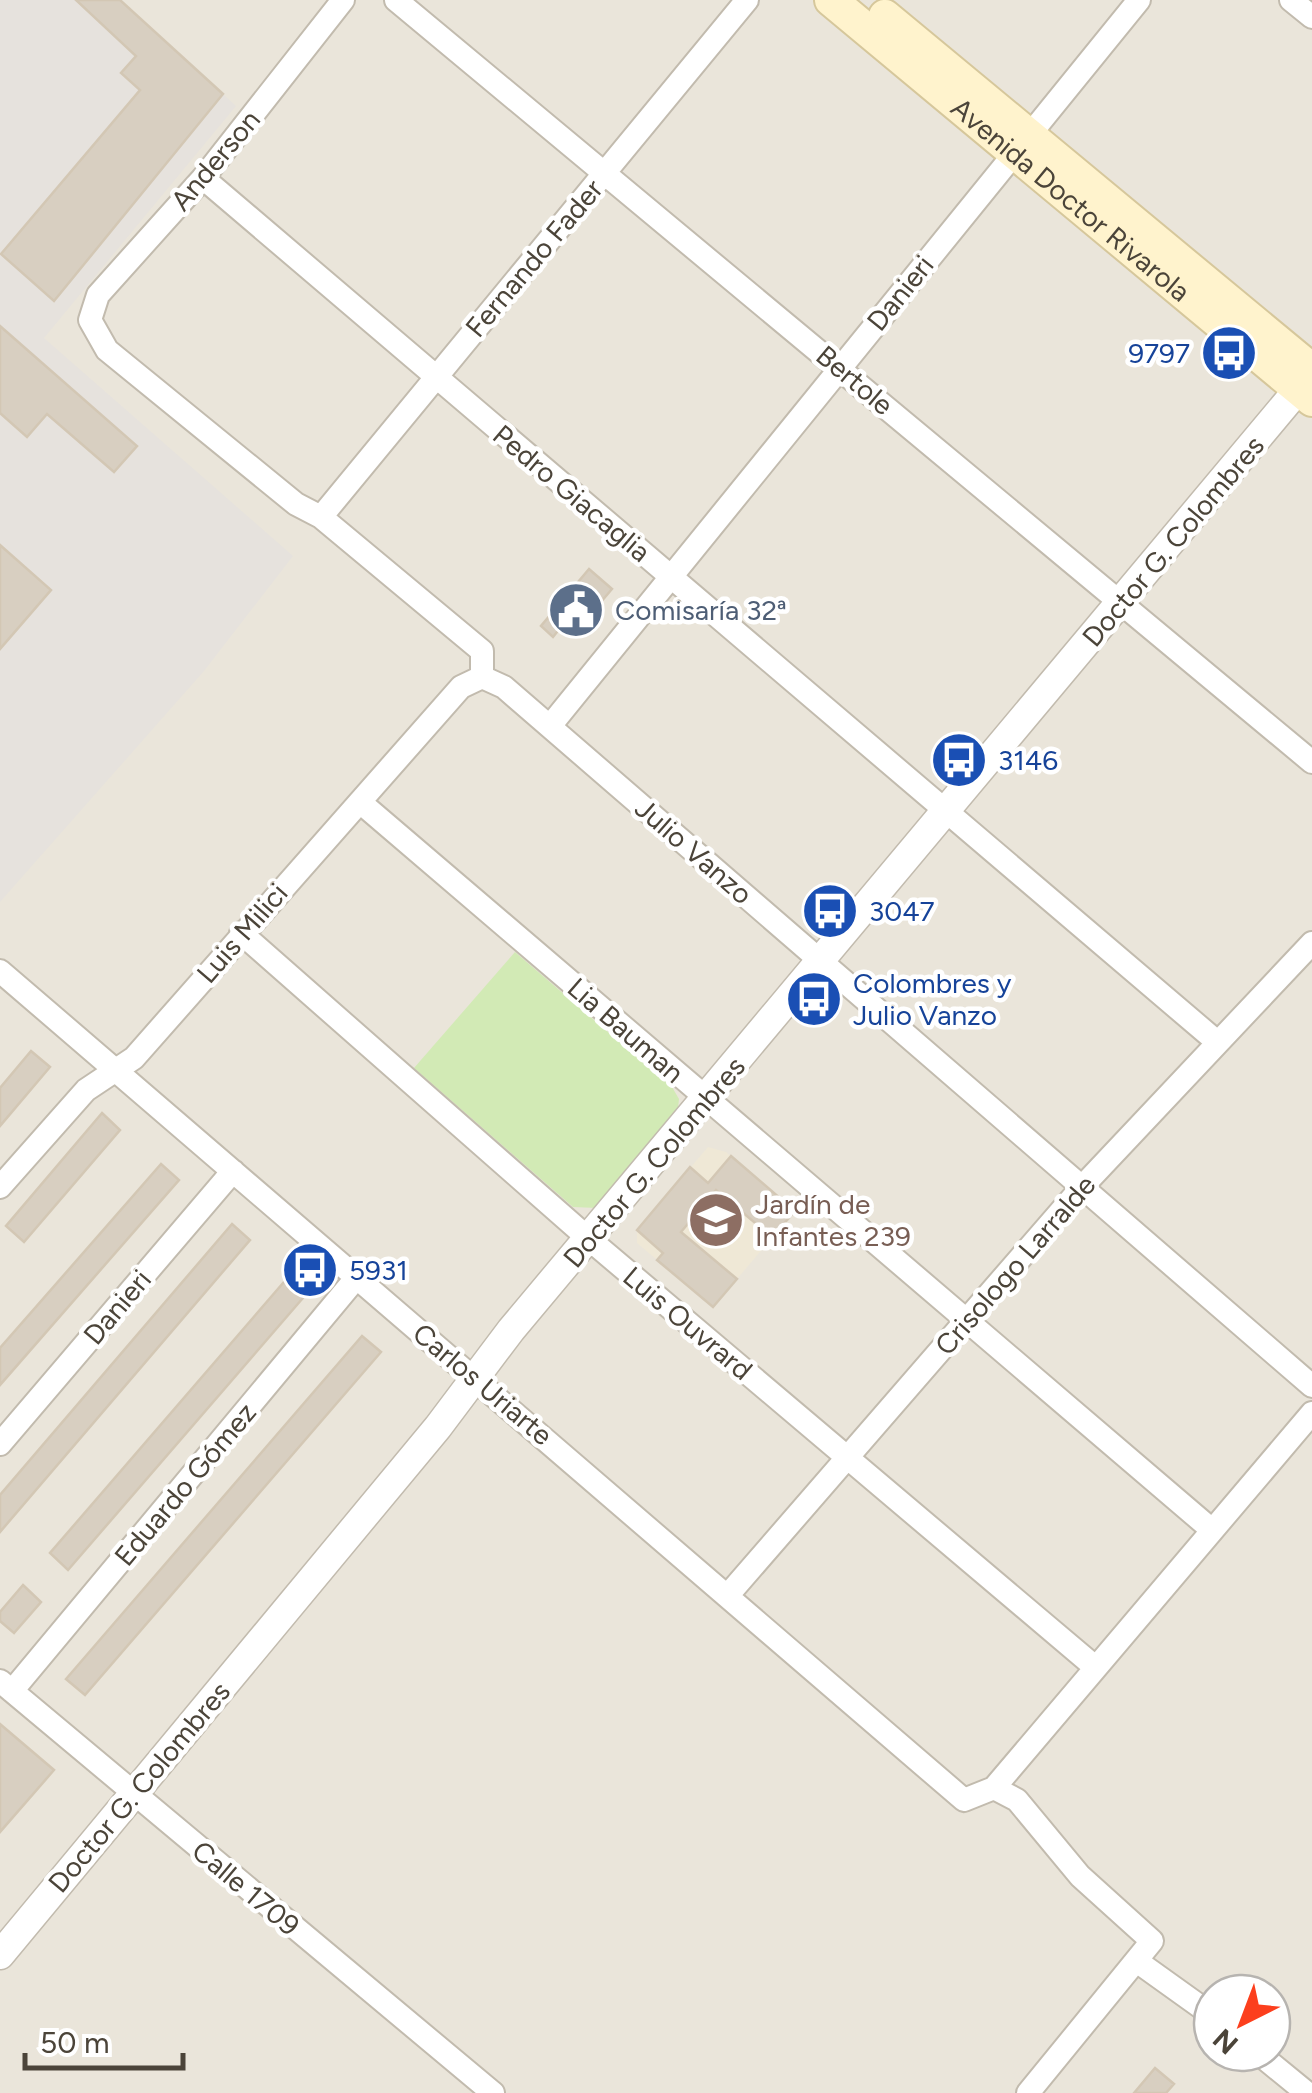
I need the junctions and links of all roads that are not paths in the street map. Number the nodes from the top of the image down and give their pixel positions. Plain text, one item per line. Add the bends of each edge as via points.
1 (343, 0) edge
2 (396, 0) edge
3 (747, 0) edge
4 (831, 0) edge
5 (866, 0) edge
6 (1138, 0) edge
7 (1292, 0) edge
8 (1312, 17) edge
9 (1021, 143) junction
10 (605, 173) junction
11 (202, 178) junction
12 (840, 368) junction
13 (436, 378) junction
14 (1309, 383) edge
15 (322, 517) junction
16 (671, 577) junction
17 (1122, 602) junction
18 (482, 677) junction
19 (550, 726) junction
20 (1312, 762) edge
21 (360, 802) junction
22 (947, 813) junction
23 (241, 933) junction
24 (1312, 943) edge
25 (823, 962) junction
26 (0, 971) edge
27 (1216, 1041) junction
28 (116, 1072) junction
29 (706, 1100) junction
30 (233, 1171) junction
31 (0, 1187) edge
32 (1082, 1188) junction
33 (589, 1239) junction
34 (357, 1277) junction
35 (965, 1323) junction
36 (475, 1376) junction
37 (1312, 1386) edge
38 (1312, 1413) edge
39 (0, 1444) edge
40 (848, 1458) junction
41 (1212, 1530) junction
42 (728, 1595) junction
43 (1095, 1668) junction
44 (6, 1686) edge
45 (994, 1788) junction
46 (133, 1794) junction
47 (0, 1955) edge
48 (1138, 1962) junction
49 (1192, 2001) edge
50 (1282, 2073) edge
51 (493, 2093) edge
52 (1028, 2093) edge
53 (1307, 2093) edge

1 - 11 street, Anderson
2 - 10 street, Bertole
3 - 10 street, Fernando Fader
4 - 9 main road, Avenida Doctor Rivarola
5 - 9 main road, Avenida Doctor Rivarola
6 - 9 street, Danieri
7 - 8 street
9 - 12 street, Danieri
9 - 14 main road, Avenida Doctor Rivarola
10 - 12 street, Bertole
10 - 13 street, Fernando Fader
11 - 13 street, Pedro Giacaglia
11 - 15 street, Anderson via 98,295 90,320 107,350 296,504
12 - 16 street, Danieri
12 - 17 street, Bertole
13 - 15 street, Fernando Fader
13 - 16 street, Pedro Giacaglia
14 - 17 street, Doctor G. Colombres
15 - 18 street via 482,651
16 - 19 street, Danieri
16 - 22 street, Pedro Giacaglia
17 - 20 street, Bertole
17 - 22 street, Doctor G. Colombres
18 - 19 street, Julio Vanzo
18 - 21 street, Luis Milici via 462,687
19 - 25 street, Julio Vanzo
21 - 23 street, Luis Milici
21 - 29 street, Lia Bauman
22 - 25 street, Doctor G. Colombres
22 - 27 street, Pedro Giacaglia
23 - 28 street, Luis Milici
23 - 33 street, Luis Ouvrard
24 - 27 street, Crisologo Larralde
25 - 29 street, Doctor G. Colombres
25 - 32 street, Julio Vanzo
26 - 28 street, Carlos Uriarte
27 - 32 street, Crisologo Larralde
28 - 30 street, Carlos Uriarte
28 - 31 street, Luis Milici via 86,1090
29 - 33 street, Doctor G. Colombres
29 - 35 street, Lia Bauman
30 - 34 street, Carlos Uriarte
30 - 39 street, Danieri
32 - 35 street, Crisologo Larralde
32 - 37 street, Julio Vanzo
33 - 36 street, Doctor G. Colombres
33 - 40 street, Luis Ouvrard
34 - 36 street, Carlos Uriarte
34 - 44 street, Eduardo Gómez
35 - 40 street, Crisologo Larralde
35 - 41 street, Lia Bauman
36 - 42 street, Carlos Uriarte
36 - 46 street, Doctor G. Colombres
38 - 41 street
40 - 42 street, Crisologo Larralde
40 - 43 street, Luis Ouvrard
41 - 43 street
42 - 45 street, Carlos Uriarte via 964,1800
43 - 45 street
44 - 46 street, Calle 1709
45 - 48 street via 1017,1800 1080,1876 1152,1941
46 - 47 street, Doctor G. Colombres
46 - 51 street, Calle 1709
48 - 49 street
48 - 52 street
50 - 53 street

